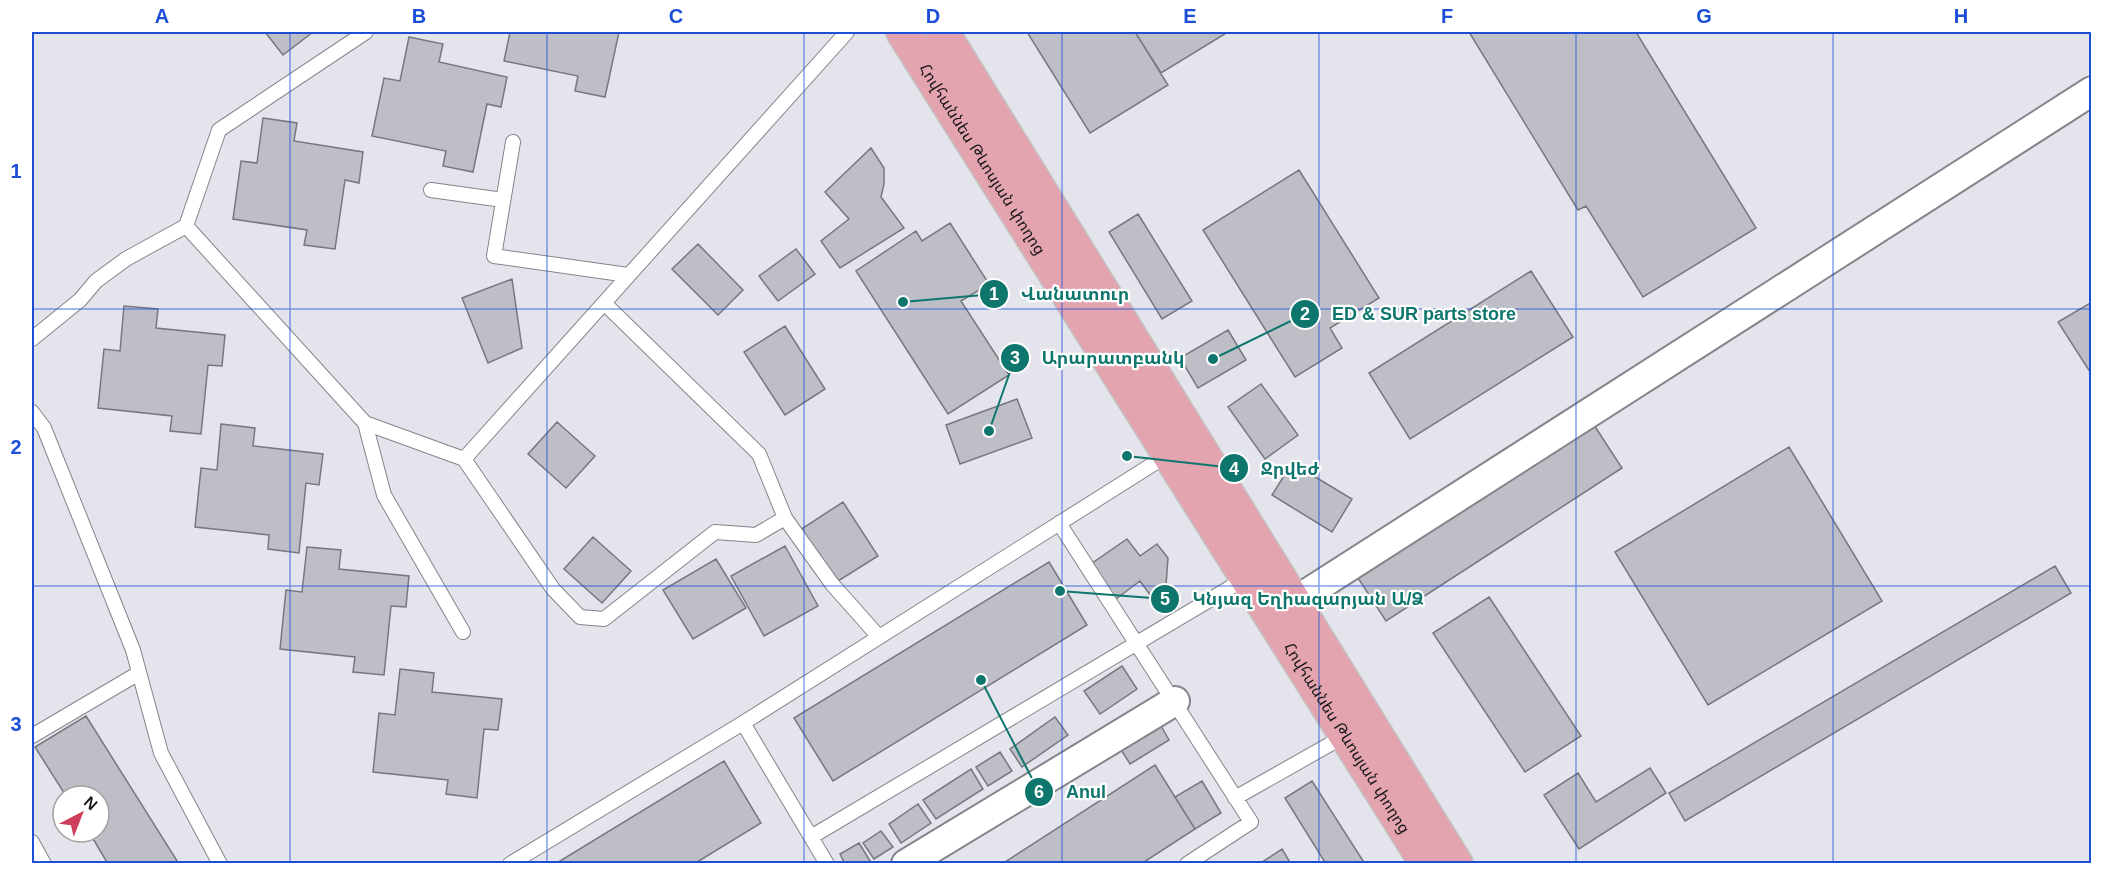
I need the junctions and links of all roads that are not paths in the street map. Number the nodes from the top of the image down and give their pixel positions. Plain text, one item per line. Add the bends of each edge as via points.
1 (366, 32) edge
2 (847, 32) edge
3 (903, 32) edge
4 (942, 32) edge
5 (2091, 91) edge
6 (513, 142) dead end
7 (431, 190) dead end
8 (503, 200) junction
9 (186, 226) junction
10 (628, 275) junction
11 (604, 303) junction
12 (32, 339) edge
13 (32, 412) edge
14 (365, 423) junction
15 (1180, 447) junction
16 (464, 459) junction
17 (785, 518) junction
18 (1059, 523) junction
19 (1258, 571) junction
20 (1282, 609) junction
21 (463, 632) dead end
22 (879, 637) junction
23 (1135, 644) junction
24 (139, 673) junction
25 (1175, 701) junction
26 (743, 723) junction
27 (1357, 729) junction
28 (32, 736) edge
29 (1235, 798) junction
30 (811, 837) junction
31 (32, 842) edge
32 (44, 864) edge
33 (220, 864) edge
34 (510, 864) edge
35 (827, 864) edge
36 (906, 864) edge
37 (1187, 864) edge
38 (1427, 864) edge
39 (1456, 864) edge

1 - 9 lane via 219,130
2 - 10 lane
3 - 15 main road, Հովհաննես Թևոսյան փողոց
4 - 15 main road, Հովհաննես Թևոսյան փողոց
5 - 20 street
6 - 8 lane
7 - 8 lane
8 - 10 lane via 494,256
9 - 12 lane via 126,259 96,281 80,300
9 - 14 lane
10 - 11 lane
11 - 16 lane
11 - 17 lane via 759,454
13 - 24 lane via 49,439
14 - 16 lane
14 - 21 lane via 384,495
15 - 18 lane
15 - 19 main road, Հովհաննես Թևոսյան փողոց
16 - 17 lane via 554,588 580,617 604,620 715,532 756,535
17 - 22 lane via 832,584
18 - 22 lane
18 - 23 lane
19 - 20 main road, Հովհաննես Թևոսյան փողոց
19 - 23 lane
20 - 27 main road, Հովհաննես Թևոսյան փողոց
22 - 26 lane
23 - 25 lane
23 - 30 lane
24 - 28 lane
24 - 33 lane via 161,753
25 - 29 lane
25 - 36 street
26 - 30 lane
26 - 34 lane
27 - 29 lane
27 - 38 main road, Հովհաննես Թևոսյան փողոց
27 - 39 main road, Հովհաննես Թևոսյան փողոց
29 - 37 lane via 1251,822
30 - 35 lane
31 - 32 lane

